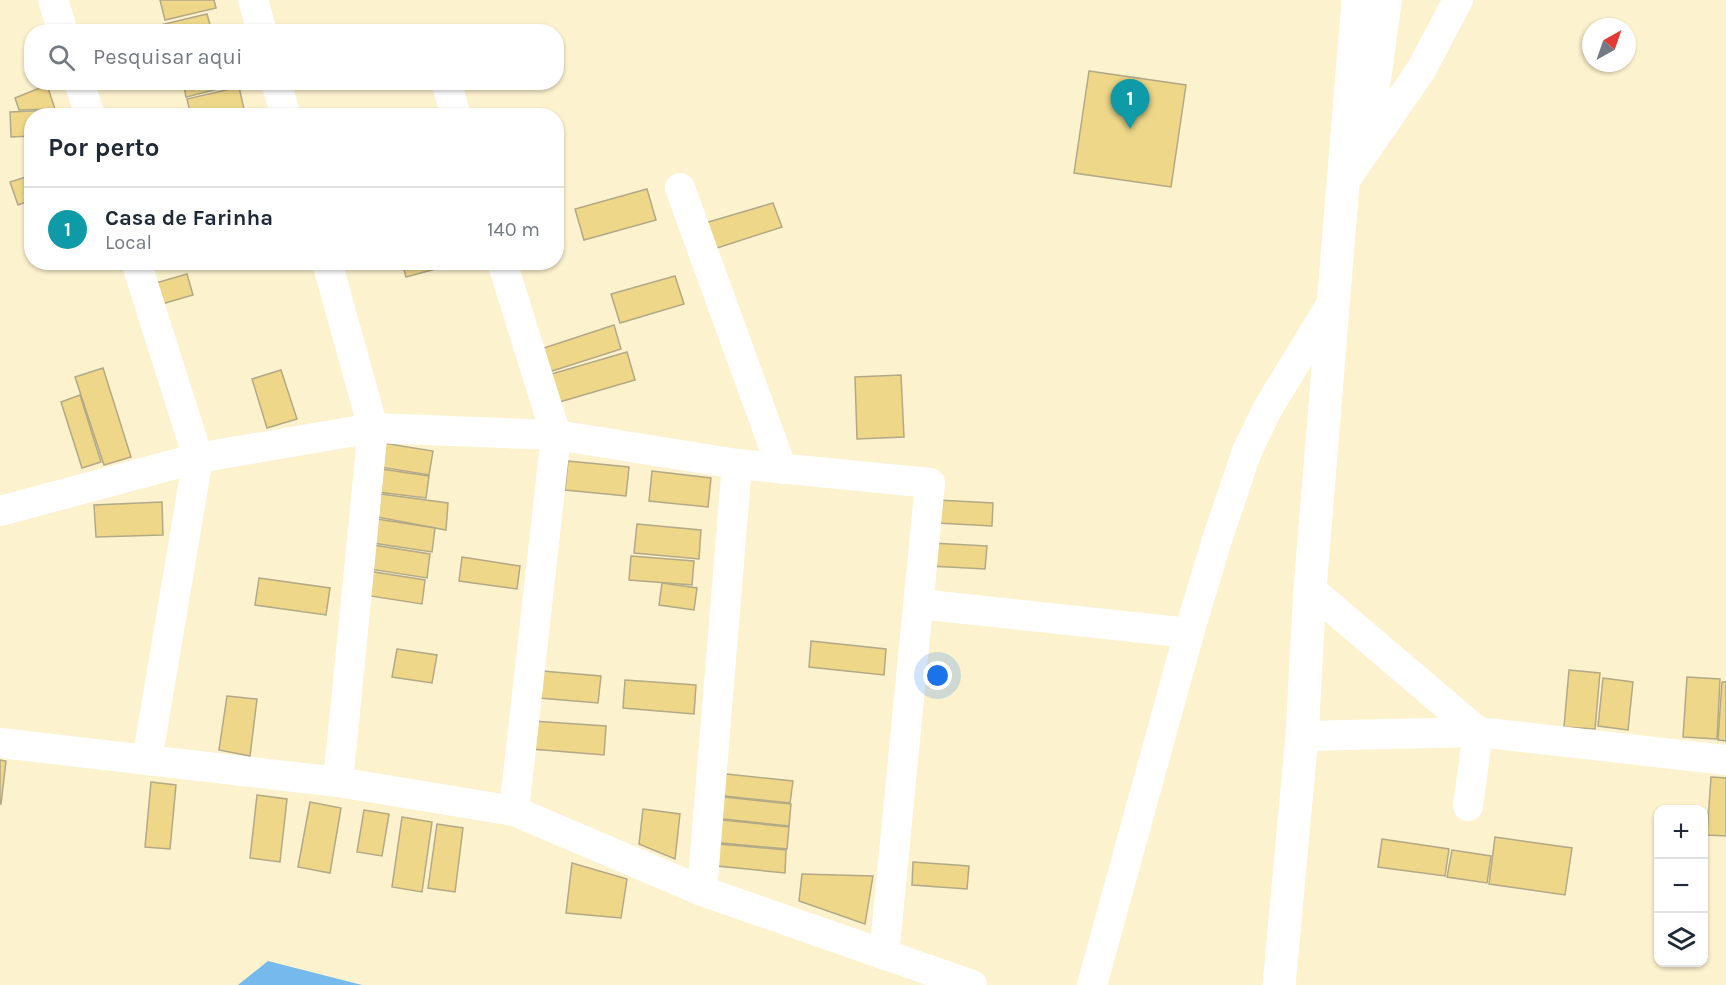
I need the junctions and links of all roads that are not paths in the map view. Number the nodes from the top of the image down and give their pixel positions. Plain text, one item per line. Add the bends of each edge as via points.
1 (53, 0) edge
2 (253, 0) edge
3 (1358, 0) edge
4 (1387, 0) edge
5 (1458, 0) edge
6 (60, 24) edge
7 (260, 24) edge
8 (82, 90) edge
9 (278, 90) edge
10 (448, 90) edge
11 (87, 108) edge
12 (284, 108) edge
13 (454, 108) edge
14 (1366, 151) junction
15 (1342, 183) junction
16 (680, 188) dead end
17 (139, 270) edge
18 (329, 270) edge
19 (504, 270) edge
20 (1332, 303) junction
21 (373, 428) junction
22 (556, 435) junction
23 (198, 458) junction
24 (737, 464) junction
25 (782, 469) junction
26 (0, 511) edge
27 (1310, 589) junction
28 (919, 604) junction
29 (1189, 633) junction
30 (1478, 732) junction
31 (1302, 736) junction
32 (0, 743) edge
33 (147, 760) junction
34 (1726, 760) edge
35 (339, 782) junction
36 (1468, 806) dead end
37 (514, 811) junction
38 (702, 891) junction
39 (884, 955) junction
40 (972, 985) edge
41 (1092, 985) edge
42 (1279, 985) edge

1 - 6 street
2 - 7 street
3 - 15 main road
4 - 14 street
5 - 14 street via 1421,70
8 - 11 street
9 - 12 street
10 - 13 street
14 - 15 street
15 - 20 main road
16 - 25 street
17 - 23 street
18 - 21 street
19 - 22 street
20 - 27 main road
20 - 29 street via 1268,408 1247,451
21 - 22 street
21 - 23 street
21 - 35 street
22 - 24 street
22 - 37 street
23 - 26 street
23 - 33 street
24 - 25 street
24 - 38 street
25 - 28 street via 930,483
27 - 30 street
27 - 31 main road
28 - 29 street
28 - 39 street
29 - 41 street
30 - 31 street
30 - 34 street
30 - 36 street
31 - 42 main road
32 - 33 street
33 - 35 street
35 - 37 street
37 - 38 street
38 - 39 street
39 - 40 street

